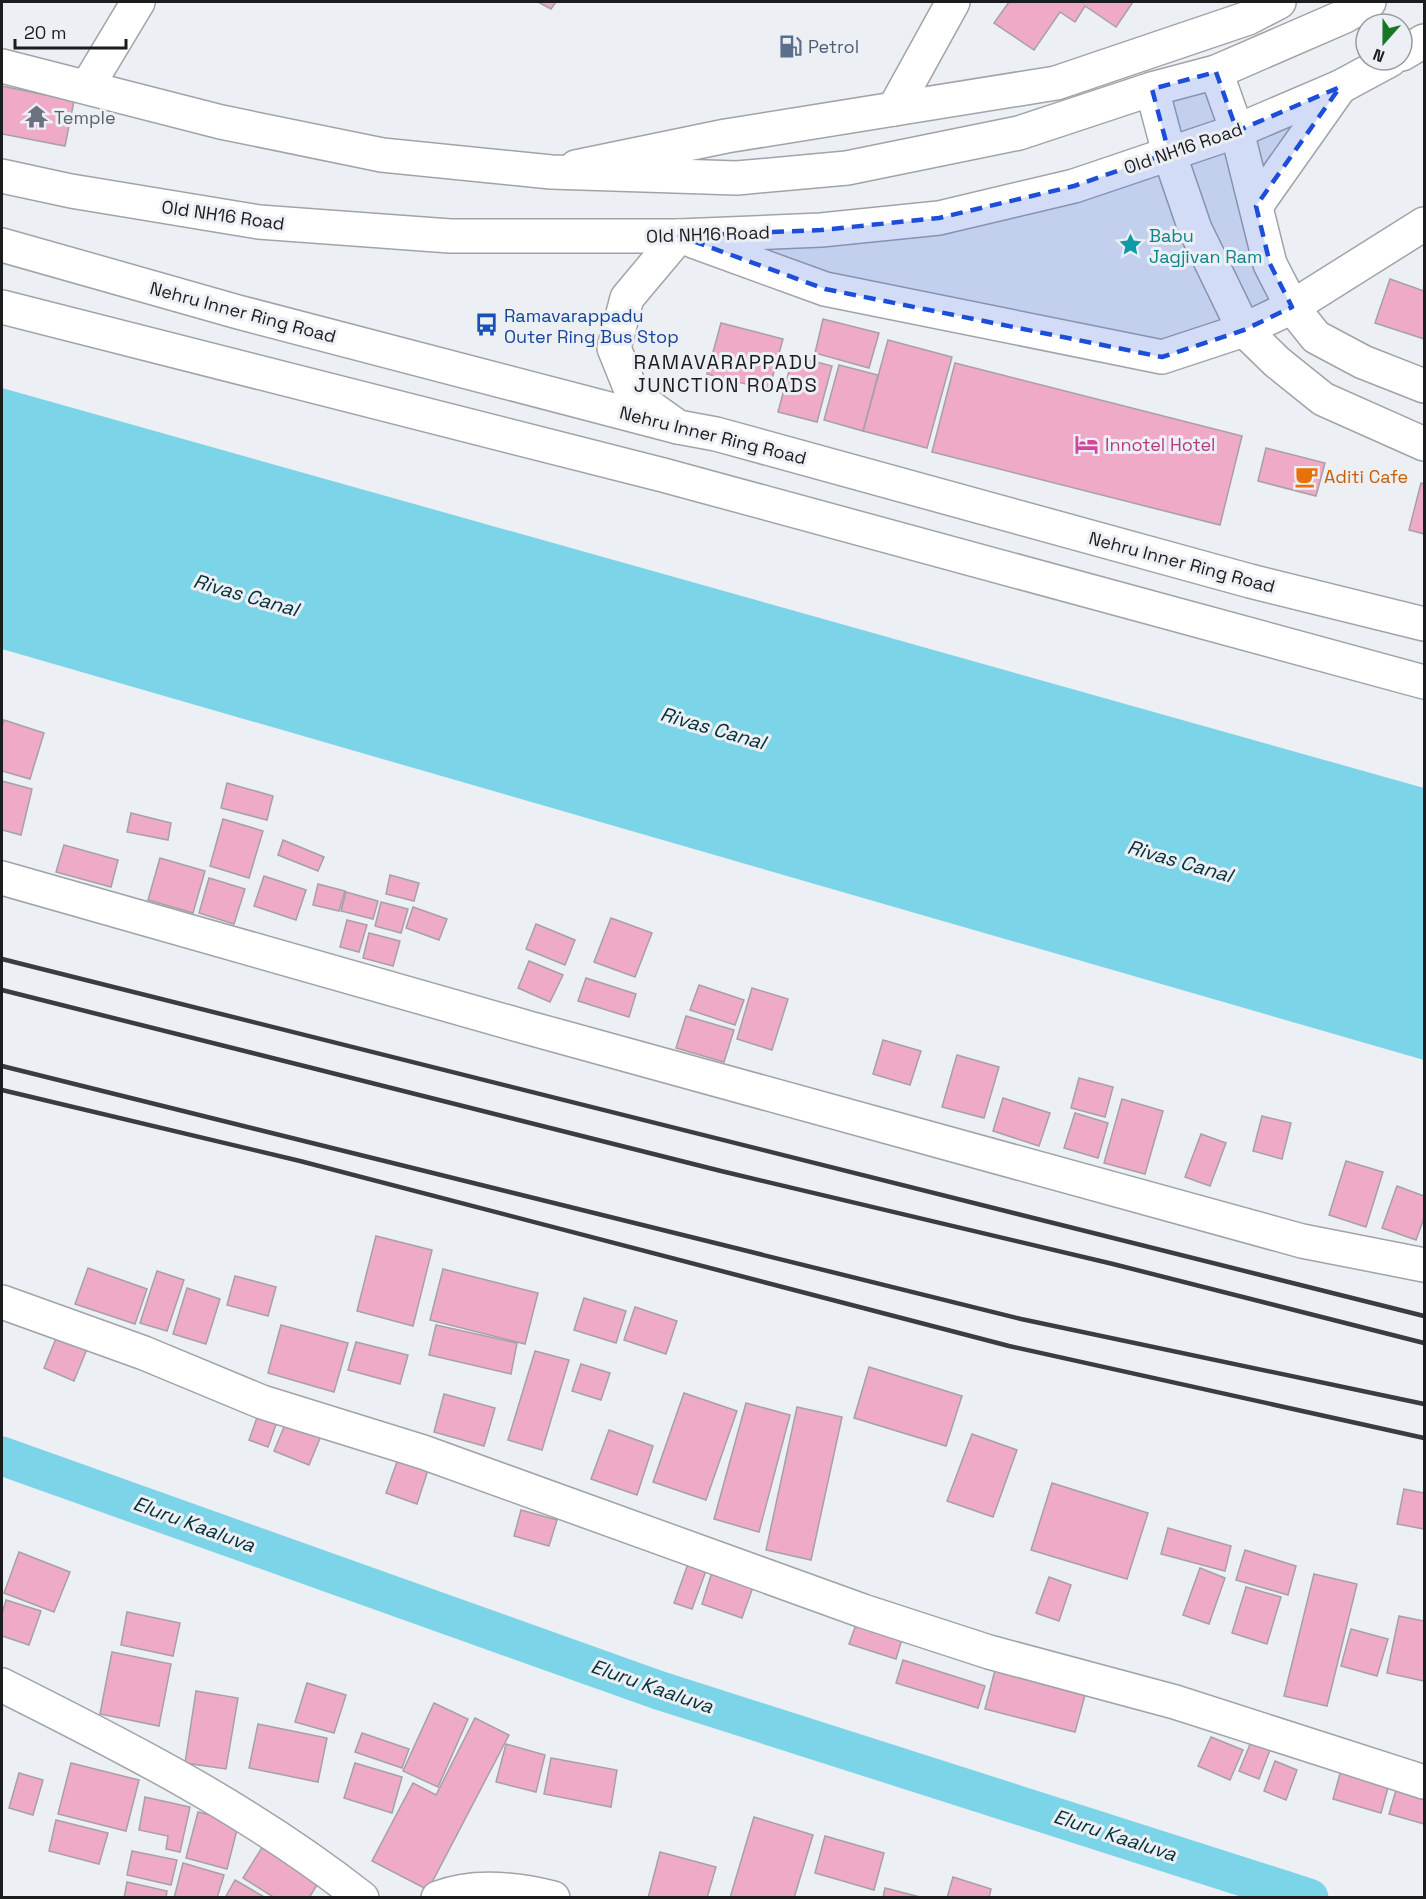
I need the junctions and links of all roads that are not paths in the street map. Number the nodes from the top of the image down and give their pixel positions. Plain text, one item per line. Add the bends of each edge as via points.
1 (138, 2) edge
2 (953, 2) edge
3 (1279, 2) edge
4 (1369, 2) edge
5 (1253, 10) edge
6 (2, 66) edge
7 (1216, 72) junction
8 (1368, 72) edge
9 (87, 87) junction
10 (1340, 87) junction
11 (1152, 89) junction
12 (894, 109) junction
13 (1237, 131) junction
14 (1169, 153) junction
15 (551, 172) junction
16 (2, 176) edge
17 (1256, 206) junction
18 (1425, 224) edge
19 (679, 236) junction
20 (2, 244) edge
21 (2, 307) edge
22 (1292, 307) junction
23 (1244, 330) junction
24 (1425, 386) edge
25 (678, 427) junction
26 (1425, 444) edge
27 (1425, 624) edge
28 (1425, 682) edge
29 (2, 878) edge
30 (1425, 1265) edge
31 (2, 1302) edge
32 (2, 1685) edge
33 (1425, 1782) edge
34 (362, 1898) edge
35 (438, 1898) edge
36 (553, 1898) edge

1 - 9 main road
2 - 12 main road
3 - 5 main road
4 - 7 main road
5 - 12 main road via 1056,83
6 - 9 main road
7 - 11 main road
7 - 13 main road
8 - 10 main road, Old NH16 Road
9 - 15 main road via 221,122 382,156
10 - 13 main road, Old NH16 Road
10 - 17 main road
11 - 14 main road
11 - 15 main road via 1019,133 847,168 737,178
12 - 15 main road via 726,136
13 - 14 main road, Old NH16 Road
13 - 17 main road
14 - 19 main road, Old NH16 Road via 1074,186 939,218 821,230
14 - 23 main road via 1195,229
16 - 19 main road, Old NH16 Road via 259,222 450,236
17 - 22 main road via 1270,264
18 - 22 main road
19 - 23 main road via 825,289 1162,357
19 - 25 main road via 627,298 614,348 633,395
20 - 25 main road, Nehru Inner Ring Road via 238,312
21 - 28 main road via 663,475
22 - 23 main road
22 - 24 main road via 1316,337 1363,362
23 - 26 main road via 1323,399
25 - 27 main road, Nehru Inner Ring Road via 716,434 1250,581
29 - 30 main road via 529,1028 1302,1240
31 - 33 main road via 144,1353 261,1402 423,1452 863,1611 989,1652 1174,1702
32 - 34 main road via 135,1752 240,1813 333,1874
35 - 36 main road via 476,1889 530,1892

